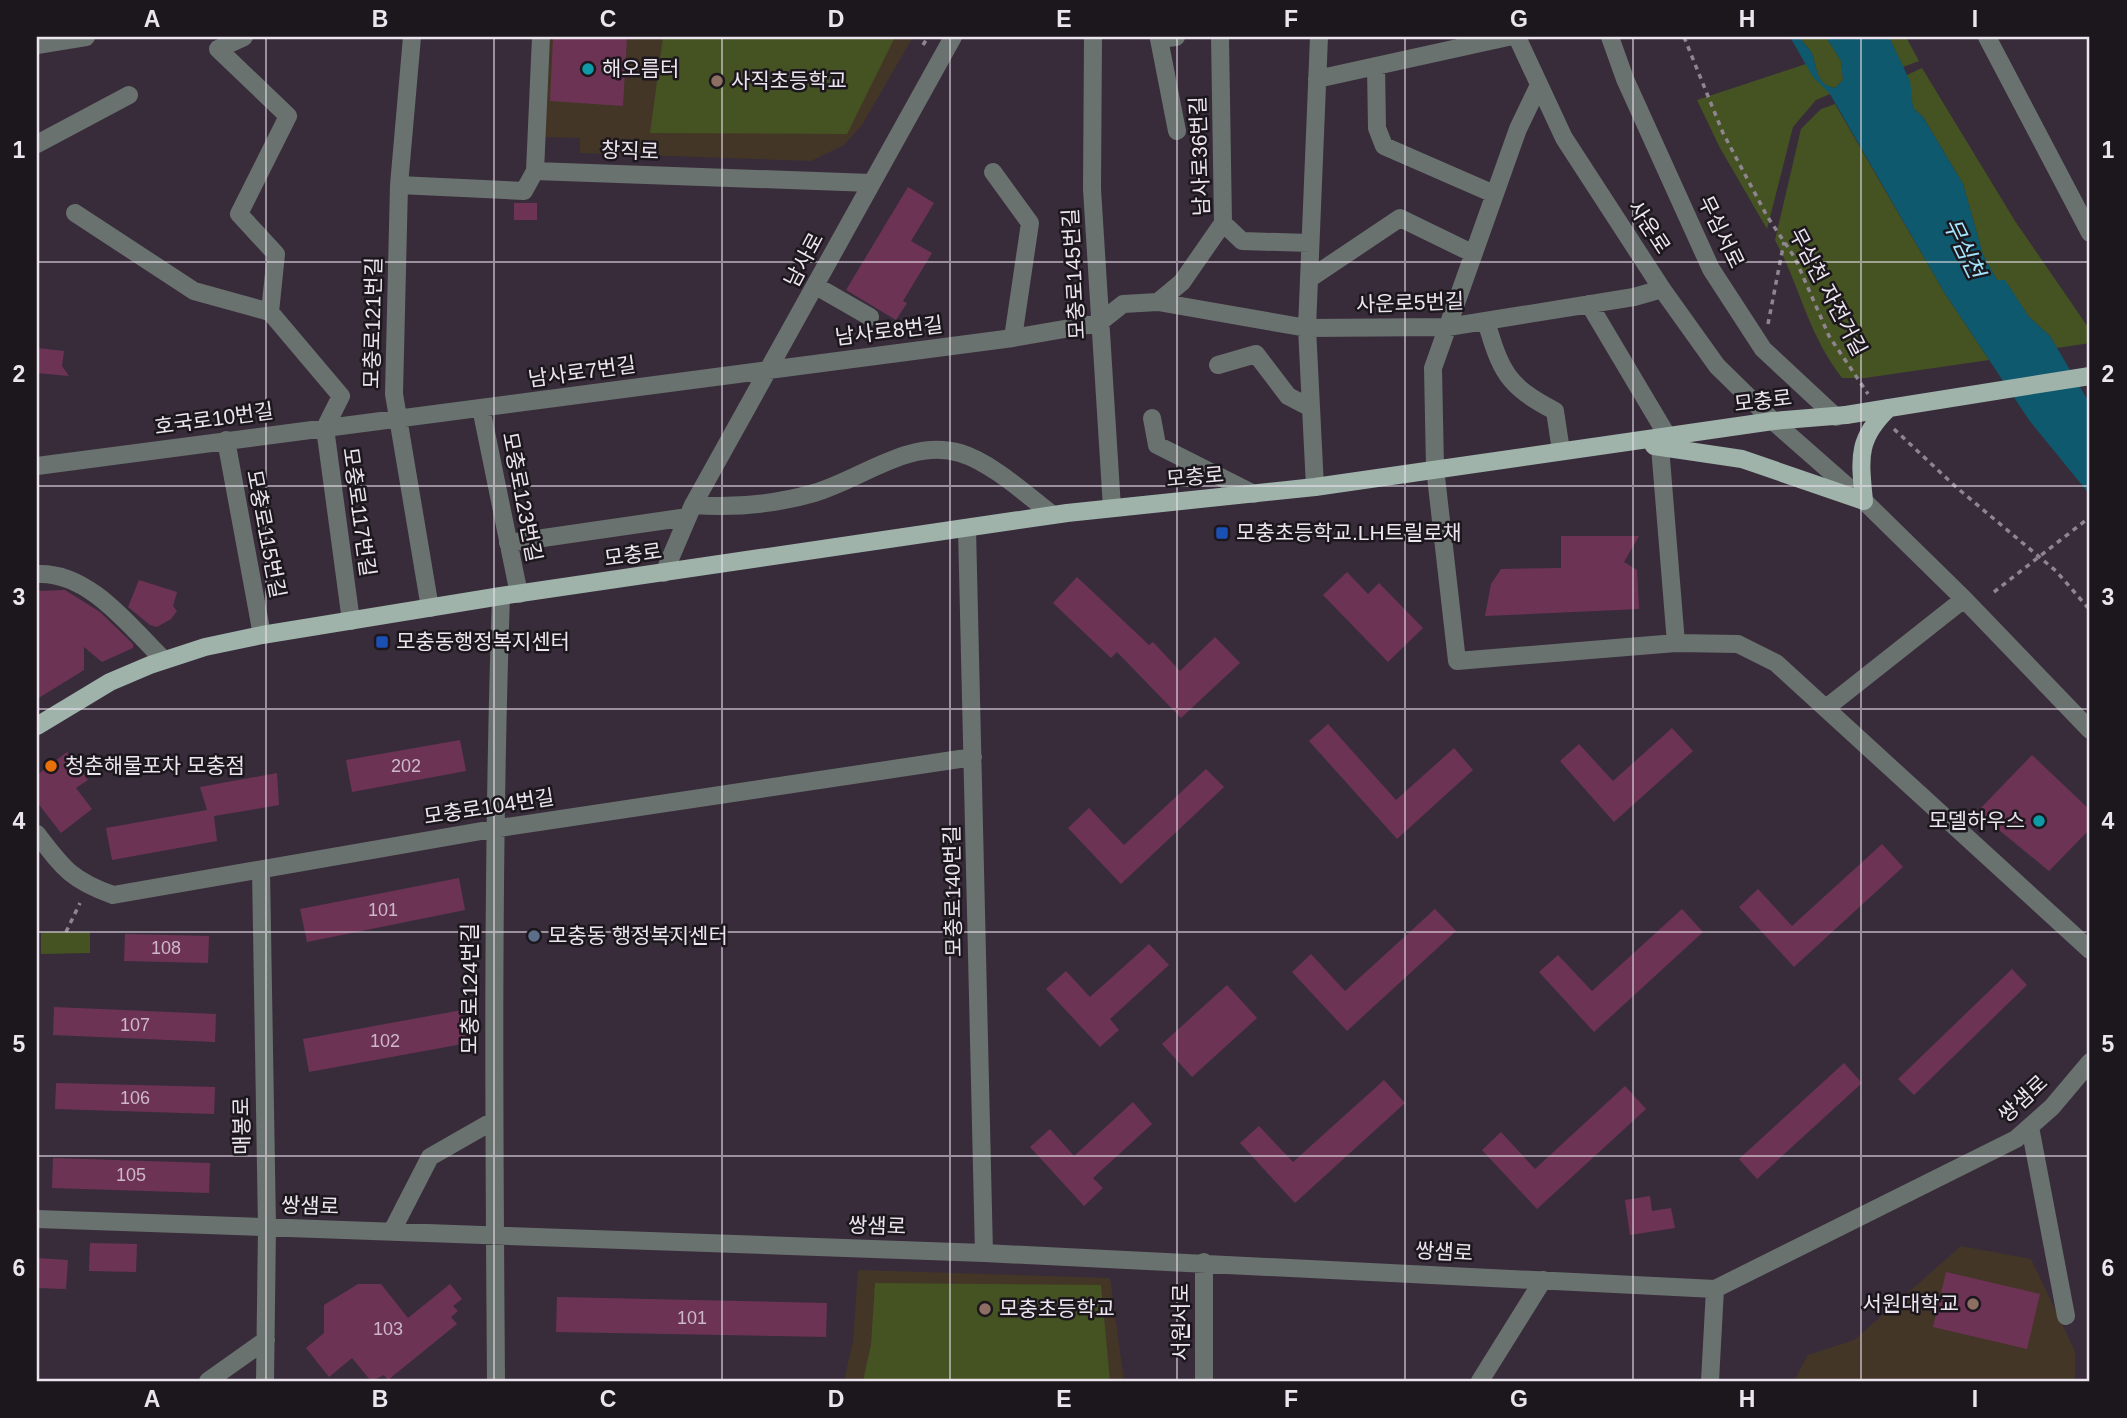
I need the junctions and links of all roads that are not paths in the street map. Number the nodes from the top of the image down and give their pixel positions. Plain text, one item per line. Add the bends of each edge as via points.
1 (86, 37) edge
2 (244, 37) edge
3 (412, 37) edge
4 (541, 37) edge
5 (954, 37) edge
6 (1093, 37) edge
7 (1176, 37) edge
8 (1220, 37) edge
9 (1319, 37) edge
10 (1508, 37) edge
11 (1517, 37) edge
12 (1611, 37) edge
13 (1987, 37) edge
14 (2002, 37) edge
15 (37, 45) edge
16 (1376, 66) junction
17 (2006, 74) junction
18 (1317, 79) junction
19 (1539, 85) junction
20 (129, 95) dead end
21 (1177, 131) dead end
22 (37, 144) edge
23 (535, 171) junction
24 (993, 172) dead end
25 (871, 183) junction
26 (399, 185) junction
27 (1494, 194) junction
28 (75, 213) dead end
29 (1223, 223) junction
30 (2090, 233) edge
31 (1310, 243) junction
32 (1472, 253) junction
33 (1309, 279) junction
34 (816, 286) junction
35 (1662, 289) junction
36 (1158, 302) junction
37 (1589, 304) junction
38 (270, 312) junction
39 (870, 317) dead end
40 (1486, 321) junction
41 (1099, 323) junction
42 (1448, 327) junction
43 (1307, 328) junction
44 (1013, 338) junction
45 (1218, 365) dead end
46 (771, 369) junction
47 (2090, 376) edge
48 (481, 408) junction
49 (1311, 408) junction
50 (1889, 408) junction
51 (1841, 416) junction
52 (1152, 418) dead end
53 (399, 420) junction
54 (1773, 421) junction
55 (325, 428) junction
56 (226, 440) junction
57 (1664, 442) junction
58 (1561, 451) junction
59 (37, 467) edge
60 (1435, 468) junction
61 (1315, 487) junction
62 (1254, 494) junction
63 (1864, 501) junction
64 (1112, 508) junction
65 (690, 511) junction
66 (1053, 515) junction
67 (967, 528) junction
68 (508, 543) junction
69 (664, 573) junction
70 (37, 574) edge
71 (510, 595) junction
72 (1964, 598) junction
73 (430, 608) junction
74 (351, 621) junction
75 (262, 635) junction
76 (1676, 643) junction
77 (164, 660) junction
78 (1825, 708) junction
79 (37, 726) edge
80 (2090, 730) edge
81 (972, 757) junction
82 (493, 829) junction
83 (37, 834) edge
84 (261, 870) junction
85 (2090, 950) edge
86 (2090, 1062) edge
87 (493, 1121) junction
88 (2030, 1127) junction
89 (37, 1219) edge
90 (267, 1227) junction
91 (392, 1231) junction
92 (495, 1236) junction
93 (984, 1253) junction
94 (1203, 1262) junction
95 (1543, 1280) junction
96 (1715, 1289) junction
97 (2066, 1316) dead end
98 (266, 1340) junction
99 (208, 1381) edge
100 (265, 1381) edge
101 (496, 1381) edge
102 (1204, 1381) edge
103 (1480, 1381) edge
104 (1710, 1381) edge

1 - 15 street
2 - 38 street via 218,49 288,116 239,215 276,254
3 - 26 street, 모충로121번길
4 - 23 street
5 - 25 street, 남사로
6 - 41 street, 모충로145번길 via 1092,189
7 - 21 street, 남사로36번길 via 1158,38
8 - 29 street, 남사로36번길
9 - 18 street
10 - 16 street
11 - 19 street, 사운로
12 - 51 street, 무심서로 via 1625,79 1711,269 1763,349
13 - 17 street
14 - 17 street
16 - 18 street
16 - 27 street via 1377,128 1384,146
17 - 30 street
18 - 31 street
19 - 27 street
19 - 35 street, 사운로 via 1564,138
20 - 22 street
23 - 25 street, 창직로
23 - 26 street via 524,191
24 - 44 street via 1030,223
25 - 34 street, 남사로
26 - 53 street, 모충로121번길 via 394,394
27 - 32 street
28 - 38 street via 194,291
29 - 31 street, 남사로36번길 via 1242,241
29 - 36 street via 1182,282
31 - 33 street
32 - 33 street via 1399,218
32 - 42 street
33 - 43 street
34 - 39 street
34 - 46 street, 남사로
35 - 37 street, 사운로5번길
35 - 54 street, 사운로 via 1717,366
36 - 41 street, 사운로5번길 via 1123,304
36 - 43 street, 사운로5번길
37 - 40 street, 사운로5번길
37 - 57 street
38 - 55 street, 모충로117번길 via 341,396
40 - 42 street, 사운로5번길
40 - 58 street via 1499,366 1525,396 1555,411
41 - 44 street, 남사로8번길
41 - 64 street, 모충로145번길
42 - 43 street, 사운로5번길
42 - 60 street via 1433,368
43 - 49 street
44 - 46 street, 남사로8번길
45 - 49 street via 1256,354 1288,396
46 - 48 street, 남사로7번길
46 - 65 street, 남사로
47 - 50 main road, 모충로
48 - 53 street, 남사로7번길
48 - 68 street, 모충로123번길
49 - 61 street
50 - 51 main road, 모충로, bridge
50 - 63 main road via 1871,426 1861,449
51 - 54 main road, 모충로
52 - 62 street, 모충로 via 1157,445
53 - 55 street, 호국로10번길
53 - 73 street, 모충로121번길
54 - 57 main road, 모충로
54 - 63 street
55 - 56 street, 호국로10번길
55 - 74 street, 모충로117번길
56 - 59 street, 호국로10번길
56 - 75 street, 모충로115번길
57 - 58 main road, 모충로
57 - 63 main road via 1742,458
57 - 76 street
58 - 60 main road, 모충로
60 - 61 main road, 모충로
60 - 76 street via 1457,661
61 - 62 main road, 모충로
62 - 64 main road, 모충로
63 - 72 street
64 - 66 main road, 모충로
65 - 66 street via 778,503 845,482 903,455 943,449 963,454
65 - 68 street
65 - 69 street, 남사로
66 - 67 main road, 모충로
67 - 69 main road, 모충로
67 - 81 street, 모충로140번길
68 - 71 street, 모충로123번길
69 - 71 main road, 모충로
70 - 77 street via 72,580 96,595
71 - 73 main road, 모충로
71 - 82 street, 모충로124번길
72 - 78 street
72 - 80 street
73 - 74 main road, 모충로
74 - 75 main road, 모충로
75 - 77 main road, 모충로
76 - 78 street via 1738,644 1776,663
77 - 79 main road, 모충로 via 110,682
78 - 85 street
81 - 82 street, 모충로104번길
81 - 93 street, 모충로140번길
82 - 84 street, 모충로104번길
82 - 87 street, 모충로124번길
83 - 84 street, 모충로104번길 via 67,873 113,895
84 - 90 street, 매봉로
86 - 88 street, 쌍샘로
87 - 91 street via 430,1157
87 - 92 street, 모충로124번길
88 - 96 street, 쌍샘로 via 2016,1139
88 - 97 street
89 - 90 street, 쌍샘로
90 - 91 street, 쌍샘로
90 - 98 street, 매봉로
91 - 92 street, 쌍샘로
92 - 93 street, 쌍샘로
92 - 101 street, 모충로124번길
93 - 94 street, 쌍샘로
94 - 95 street, 쌍샘로
94 - 102 street, 서원서로
95 - 96 street, 쌍샘로
95 - 103 street
96 - 104 street
98 - 99 street
98 - 100 street, 매봉로

